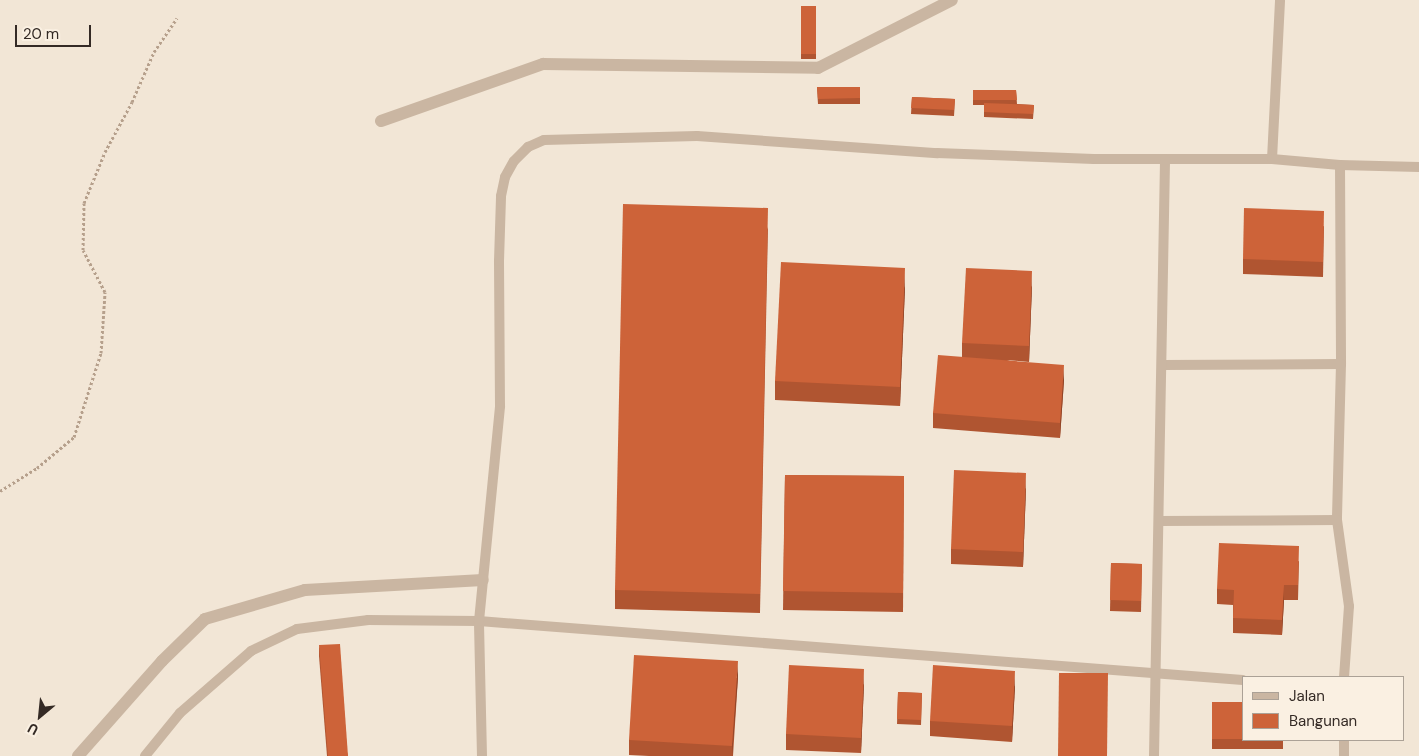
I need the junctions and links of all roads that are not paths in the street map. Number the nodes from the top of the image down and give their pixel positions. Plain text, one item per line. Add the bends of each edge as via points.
1 (952, 0) edge
2 (1280, 0) edge
3 (381, 121) dead end
4 (1165, 159) junction
5 (1272, 160) junction
6 (1340, 165) junction
7 (1419, 167) edge
8 (1340, 364) junction
9 (1162, 365) junction
10 (1337, 520) junction
11 (1159, 521) junction
12 (483, 580) junction
13 (479, 621) junction
14 (1157, 674) junction
15 (1344, 676) edge
16 (1242, 680) edge
17 (1344, 741) edge
18 (78, 756) edge
19 (144, 756) edge
20 (482, 756) edge
21 (1154, 756) edge
22 (1344, 756) edge

1 - 3 street via 818,68 543,64
2 - 5 lane
4 - 5 lane
4 - 9 lane
4 - 12 lane via 937,153 697,136 544,140 528,147 514,162 501,196 500,406
5 - 6 lane
6 - 7 lane
6 - 8 lane
8 - 9 lane
8 - 10 lane
9 - 11 lane
10 - 11 lane
10 - 15 lane via 1349,606
11 - 14 lane
12 - 13 lane
12 - 18 street via 305,590 205,619 162,661
13 - 14 lane
13 - 19 lane via 368,620 297,629 251,651 180,714
13 - 20 lane
14 - 16 lane
14 - 21 lane
17 - 22 lane

